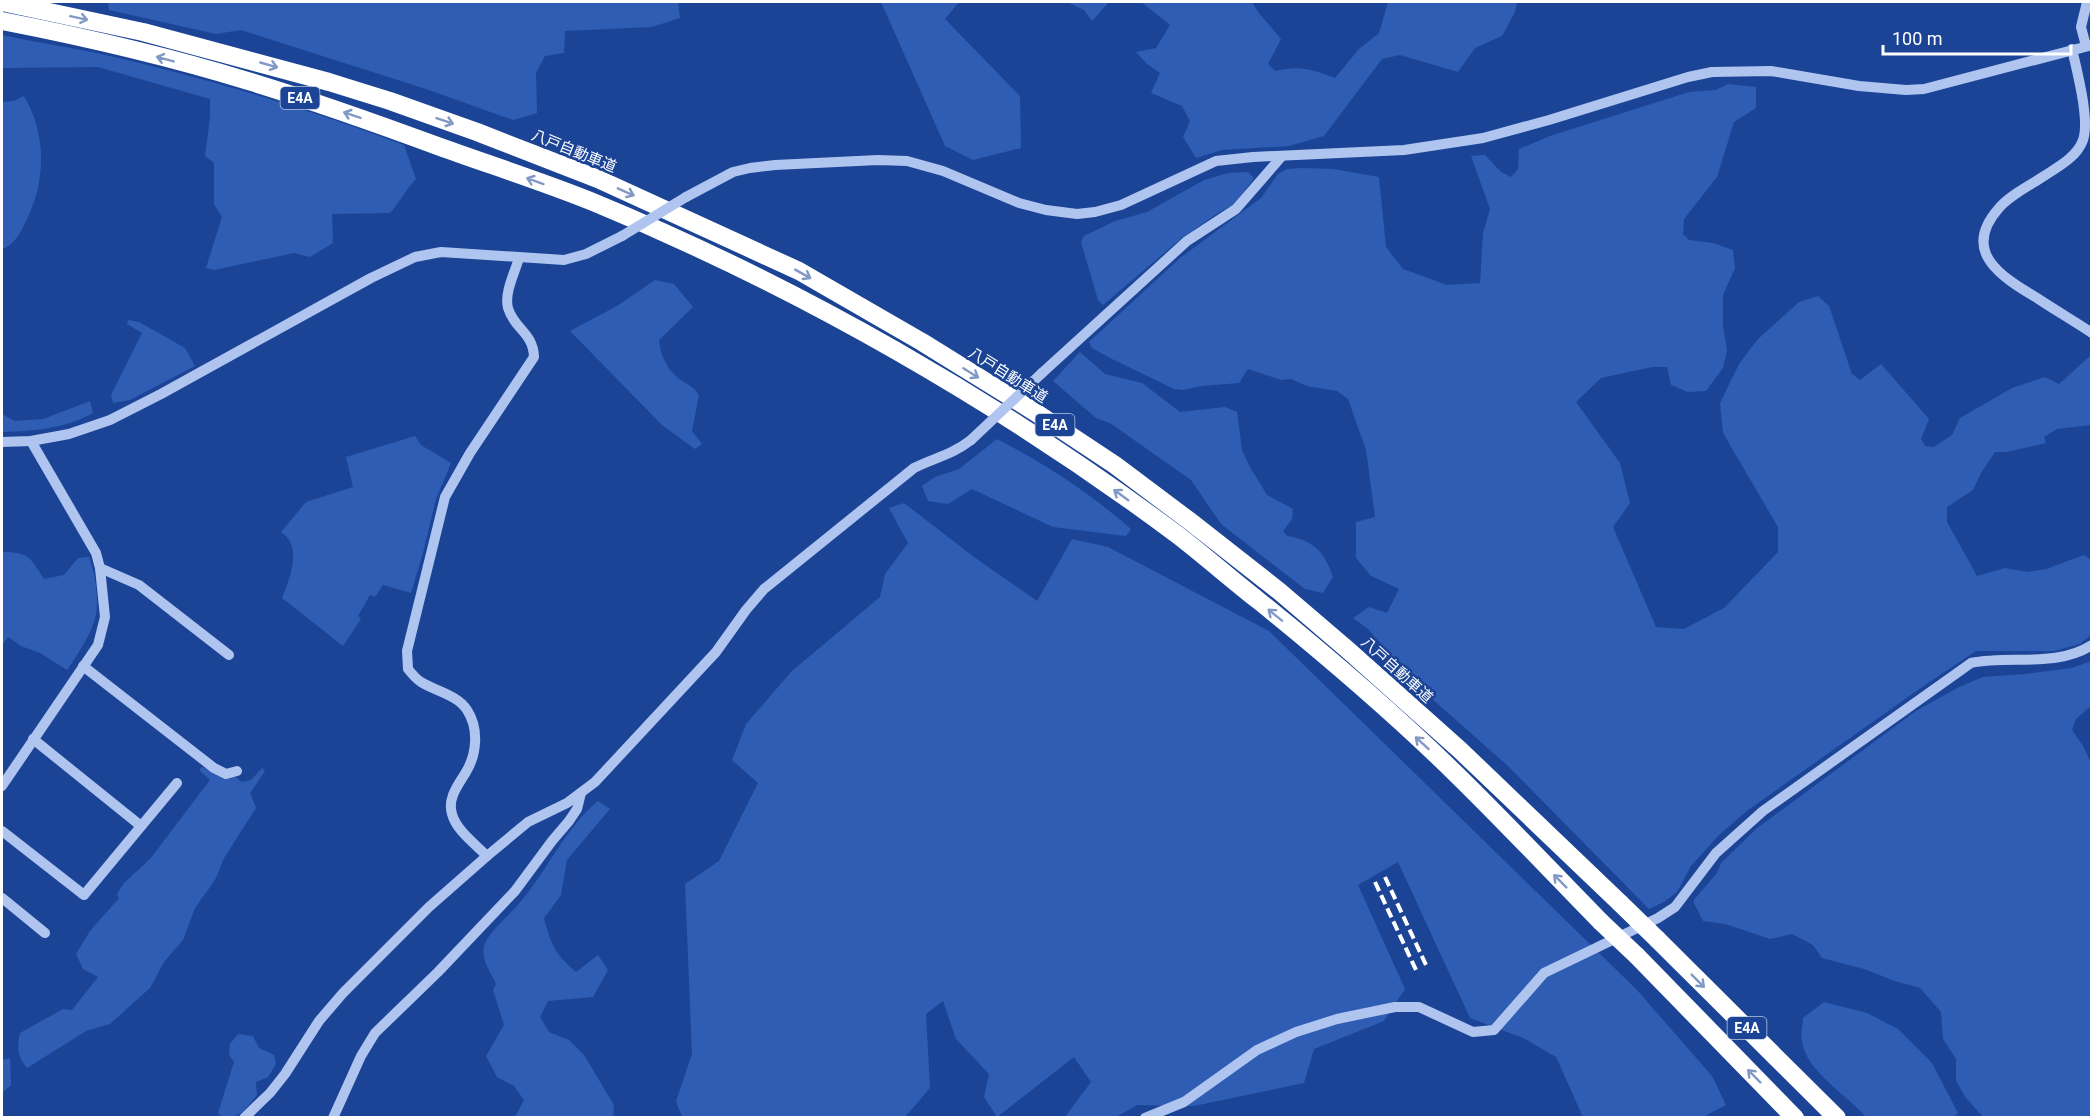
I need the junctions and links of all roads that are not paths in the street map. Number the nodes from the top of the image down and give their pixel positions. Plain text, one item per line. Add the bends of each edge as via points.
1 (2, 2) edge
2 (2087, 2) edge
3 (2, 21) edge
4 (2089, 45) edge
5 (2072, 50) junction
6 (1282, 156) junction
7 (519, 258) junction
8 (2091, 333) edge
9 (2, 441) edge
10 (31, 441) junction
11 (100, 568) junction
12 (2091, 645) edge
13 (229, 655) dead end
14 (83, 666) junction
15 (33, 739) junction
16 (237, 771) dead end
17 (177, 783) dead end
18 (2, 786) edge
19 (581, 793) junction
20 (141, 826) junction
21 (2, 831) edge
22 (487, 856) junction
23 (2, 898) edge
24 (45, 933) dead end
25 (244, 1118) edge
26 (333, 1118) edge
27 (1145, 1118) edge
28 (1795, 1118) edge
29 (1837, 1118) edge

1 -> 29 highway, 八戸自動車道 / E4A, bridge via 143,32 329,82 477,132 598,179 800,271 922,342 1115,465 1279,591 1460,750
2 - 4 street via 2081,27
28 -> 3 highway, E4A, bridge via 1456,774 1336,665 1180,537 1024,429 912,360 790,293 590,201 244,80
4 - 5 street
5 - 6 street via 1944,84 1906,90 1771,71 1712,72 1483,138 1404,150
5 - 8 street via 2086,131 2082,143 2066,161 1999,208 1983,246 1986,257 2006,279
6 - 7 street, bridge via 1215,161 1121,205 1077,214 1019,203 943,171 908,161 750,168 733,172 586,254 564,260
6 - 19 street, bridge via 1236,209 1187,241 971,440 942,458 914,468 764,589 716,652
7 - 10 street via 441,252 415,258 110,420
7 - 22 street via 507,307 530,337 534,357 445,497 407,651 408,669 419,681 466,708 473,722 472,757 456,788 452,814
9 - 10 street
10 - 11 street via 96,553
11 - 13 street via 139,585
11 - 14 street via 105,617 98,645
12 - 27 street via 2066,657 1971,663 1763,811 1716,853 1675,907 1544,973 1494,1030 1473,1032 1419,1007 1395,1007 1337,1018 1257,1050 1184,1102
14 - 15 street
14 - 16 street via 214,768 226,774
15 - 18 street
15 - 20 street
17 - 20 street
19 - 22 street via 528,822
19 - 26 street via 569,821 515,891 375,1033
20 - 21 street via 84,896
22 - 25 street via 343,993 270,1093
23 - 24 street

